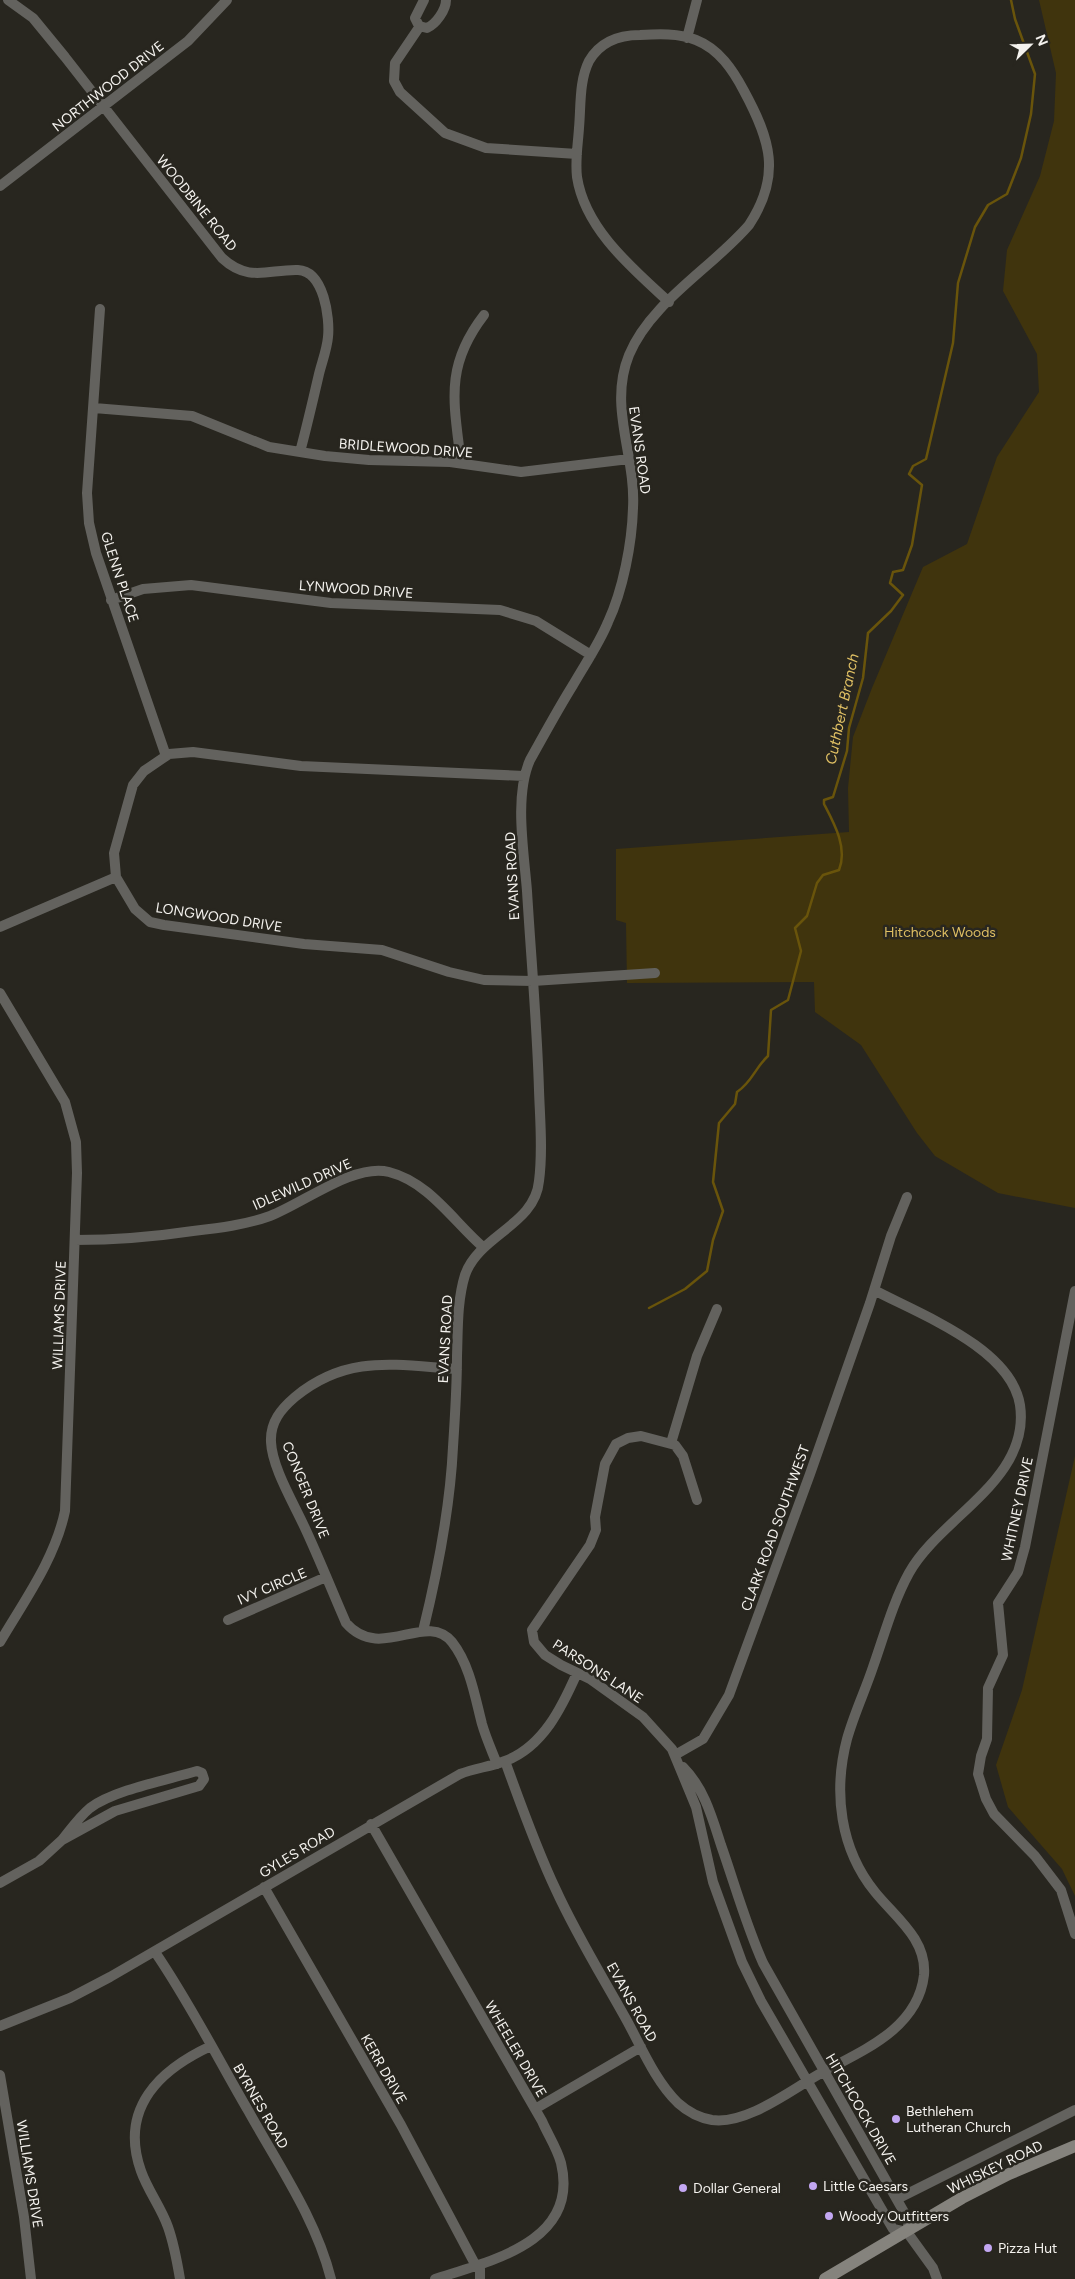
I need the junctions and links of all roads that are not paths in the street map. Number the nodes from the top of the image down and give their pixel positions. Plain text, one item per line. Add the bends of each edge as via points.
1 (8, 0) edge
2 (227, 0) edge
3 (424, 0) edge
4 (446, 0) edge
5 (696, 0) edge
6 (420, 26) junction
7 (687, 38) junction
8 (104, 107) junction
9 (577, 154) junction
10 (0, 186) edge
11 (669, 302) junction
12 (100, 309) dead end
13 (484, 315) dead end
14 (94, 408) junction
15 (300, 452) junction
16 (629, 459) junction
17 (461, 463) junction
18 (112, 600) junction
19 (591, 655) junction
20 (166, 756) junction
21 (524, 776) junction
22 (116, 877) junction
23 (0, 927) edge
24 (655, 973) dead end
25 (533, 981) junction
26 (0, 993) edge
27 (907, 1197) dead end
28 (75, 1240) junction
29 (483, 1247) junction
30 (874, 1290) junction
31 (1075, 1291) edge
32 (717, 1309) dead end
33 (457, 1369) junction
34 (670, 1443) junction
35 (697, 1500) dead end
36 (326, 1577) junction
37 (228, 1620) dead end
38 (423, 1631) junction
39 (0, 1642) edge
40 (577, 1672) junction
41 (677, 1759) junction
42 (501, 1763) junction
43 (371, 1824) junction
44 (62, 1840) junction
45 (0, 1883) edge
46 (264, 1888) junction
47 (1075, 1934) edge
48 (155, 1952) junction
49 (0, 2026) edge
50 (211, 2046) junction
51 (641, 2047) junction
52 (824, 2072) junction
53 (0, 2075) edge
54 (807, 2081) junction
55 (535, 2109) junction
56 (1075, 2110) edge
57 (1075, 2146) edge
58 (897, 2200) junction
59 (907, 2232) junction
60 (478, 2265) junction
61 (31, 2279) edge
62 (180, 2279) edge
63 (330, 2279) edge
64 (435, 2279) edge
65 (480, 2279) edge
66 (825, 2279) edge
67 (937, 2279) edge

1 - 8 street, WOODBINE ROAD via 39,26
2 - 8 street, NORTHWOOD DRIVE via 188,41
3 - 6 street via 415,18
4 - 6 street via 445,8 432,26
5 - 7 street
6 - 9 street via 395,63 394,81 400,92 445,133 486,148
7 - 9 street, EVANS ROAD via 653,34 624,36 595,52 586,67 581,92
7 - 11 street, EVANS ROAD via 710,48 739,80 762,124 768,147 769,174 762,201 749,224
8 - 10 street, NORTHWOOD DRIVE
8 - 15 street, WOODBINE ROAD via 230,265 264,274 300,270 319,285 326,309 328,338
9 - 11 street, EVANS ROAD via 583,198 593,220 612,246
11 - 16 street, EVANS ROAD via 642,331 624,370 620,406
12 - 14 street, GLENN PLACE
13 - 17 street via 468,335 455,373
14 - 15 street, BRIDLEWOOD DRIVE via 187,415 252,441
14 - 18 street, GLENN PLACE via 88,508 94,546
15 - 17 street, BRIDLEWOOD DRIVE via 369,460
16 - 17 street, BRIDLEWOOD DRIVE via 521,472
16 - 19 street, EVANS ROAD via 634,492 628,549 615,605
18 - 19 street, LYNWOOD DRIVE via 143,589 192,585 331,603 500,610 536,621
18 - 20 street, GLENN PLACE
19 - 21 street, EVANS ROAD via 530,760
20 - 21 street, LONGWOOD DRIVE via 182,751 301,766
20 - 22 street, LONGWOOD DRIVE via 144,771 133,785 114,853
21 - 25 street, EVANS ROAD via 521,800
22 - 23 street
22 - 25 street, LONGWOOD DRIVE via 134,909 150,922 304,944 382,950 469,978
24 - 25 street, LONGWOOD DRIVE
25 - 29 street, EVANS ROAD via 541,1137 539,1184 532,1202 520,1218
26 - 28 street, WILLIAMS DRIVE via 70,1115 77,1157
27 - 30 street, CLARK ROAD SOUTHWEST
28 - 29 street, IDLEWILD DRIVE via 129,1240 244,1224 273,1215 358,1173 381,1170 396,1174 425,1191
28 - 39 street, WILLIAMS DRIVE via 65,1511 49,1556
29 - 33 street, EVANS ROAD via 471,1262 461,1292
30 - 41 street, CLARK ROAD SOUTHWEST via 729,1695 703,1740
30 - 52 street, EVANS ROAD via 950,1329 999,1365 1014,1387 1020,1404 1020,1422 1012,1451 997,1477 929,1546 908,1574 849,1733 840,1793 848,1842 867,1881 914,1938 922,1952 924,1969 917,2000 900,2024
31 - 47 street, WHITNEY DRIVE via 1025,1547 1018,1572 998,1603 1003,1655 988,1688 987,1739 978,1774 994,1814 1036,1856 1061,1890
32 - 34 street via 697,1356
33 - 36 street, CONGER DRIVE via 368,1365 346,1368 311,1386 280,1411 271,1434 272,1451
33 - 38 street, EVANS ROAD via 447,1518
34 - 35 street via 683,1456
34 - 40 street, PARSONS LANE via 634,1436 610,1451 604,1464 594,1538 532,1630 536,1646 561,1665
36 - 37 street, IVY CIRCLE
36 - 38 street, CONGER DRIVE via 346,1623 356,1632 383,1640
38 - 42 street, EVANS ROAD via 448,1638 457,1650 472,1685 483,1727
40 - 41 street, PARSONS LANE via 643,1716 663,1736
40 - 42 street, GYLES ROAD via 552,1722 525,1749
41 - 52 street, HITCHCOCK DRIVE via 701,1790 746,1923 764,1963
41 - 54 street via 698,1815 713,1882 728,1928 750,1980
42 - 43 street, GYLES ROAD via 460,1774
42 - 51 street, EVANS ROAD via 557,1892
43 - 46 street, GYLES ROAD
43 - 55 street, WHEELER DRIVE
44 - 44 street via 115,1811 199,1786 204,1776 197,1771 109,1798 90,1808
44 - 45 street via 39,1861
46 - 48 street, GYLES ROAD
46 - 60 street, KERR DRIVE
48 - 49 street, GYLES ROAD via 70,1998
48 - 50 street, BYRNES ROAD
50 - 62 street via 182,2060 162,2076 145,2098 136,2125 135,2145 140,2168 167,2225
50 - 63 street, BYRNES ROAD via 301,2204
51 - 54 street, EVANS ROAD via 679,2104 710,2120 738,2118
51 - 55 street
52 - 54 street, EVANS ROAD
52 - 58 street, HITCHCOCK DRIVE
53 - 61 street, WILLIAMS DRIVE
54 - 59 street via 893,2229
55 - 60 street, WHEELER DRIVE via 561,2163 563,2189 559,2205 542,2232 526,2246
56 - 58 street
57 - 59 main road, WHISKEY ROAD via 962,2198
58 - 59 street, HITCHCOCK DRIVE via 909,2221
59 - 66 main road, WHISKEY ROAD
59 - 67 street via 933,2268
60 - 64 street, WHEELER DRIVE
60 - 65 street, KERR DRIVE

